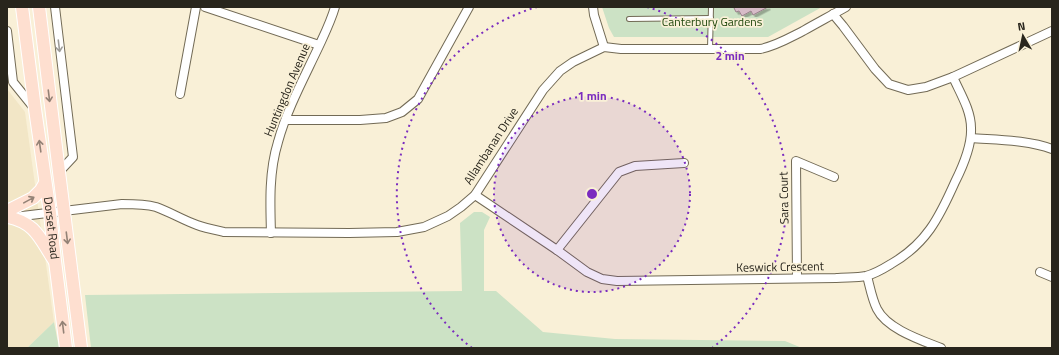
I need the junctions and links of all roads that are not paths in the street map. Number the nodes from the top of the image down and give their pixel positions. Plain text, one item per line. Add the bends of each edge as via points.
1 (22, 7) edge
2 (39, 7) edge
3 (54, 7) edge
4 (196, 7) edge
5 (205, 7) edge
6 (335, 7) edge
7 (469, 7) edge
8 (593, 7) edge
9 (711, 7) edge
10 (846, 7) edge
11 (833, 14) junction
12 (711, 18) junction
13 (629, 19) dead end
14 (7, 31) edge
15 (1052, 31) edge
16 (319, 45) junction
17 (604, 47) junction
18 (710, 49) junction
19 (953, 76) junction
20 (180, 94) dead end
21 (35, 109) junction
22 (286, 120) junction
23 (971, 138) junction
24 (1052, 149) edge
25 (684, 163) dead end
26 (58, 172) junction
27 (834, 177) dead end
28 (45, 183) junction
29 (474, 195) junction
30 (64, 211) junction
31 (50, 213) junction
32 (7, 215) edge
33 (270, 233) junction
34 (557, 250) junction
35 (55, 261) junction
36 (1040, 272) dead end
37 (867, 276) junction
38 (1052, 277) edge
39 (797, 278) junction
40 (66, 348) edge
41 (81, 348) edge
42 (941, 348) edge

1 - 21 main road, Dorset Road
2 -> 26 main road, Dorset Road
3 -> 26 street via 73,157
4 - 20 street
5 - 16 street
6 - 16 street, Huntingdon Avenue
7 - 22 street via 418,99 402,112 386,118 360,120
8 - 17 street
9 - 12 lane
10 - 11 street
11 - 18 street via 768,48
11 - 19 street via 889,84 908,90 926,87
12 - 13 lane
12 - 18 lane
14 - 21 street via 13,82
15 - 19 street
16 - 22 street, Huntingdon Avenue
17 - 18 street via 621,50
17 - 29 street, Allambanan Drive via 560,71 542,90
19 - 23 street, Keswick Crescent via 969,114
28 -> 21 main road, Dorset Road
22 - 33 street, Huntingdon Avenue via 272,164
23 - 24 street via 1013,141
23 - 37 street, Keswick Crescent via 963,164 935,223 911,250 888,266
25 - 34 street via 635,166 619,172
26 - 30 main road, Dorset Road
27 - 39 street, Sara Court via 796,160
28 - 31 main road, Dorset Road
32 -> 28 main road via 33,198
29 - 33 street, Allambanan Drive via 448,216 424,227 397,232
29 - 34 street, Keswick Crescent
30 - 31 street, Allambanan Drive
30 - 33 street, Allambanan Drive via 135,204 160,208 208,229
30 -> 41 main road, Dorset Road
31 - 32 street, Allambanan Drive
31 - 35 main road, Dorset Road
32 - 35 main road via 36,231
34 - 39 street, Keswick Crescent via 587,272 602,279 617,281
40 -> 35 main road, Dorset Road
36 - 38 street
37 - 39 street, Keswick Crescent
37 - 42 street via 877,310 884,319 907,334

